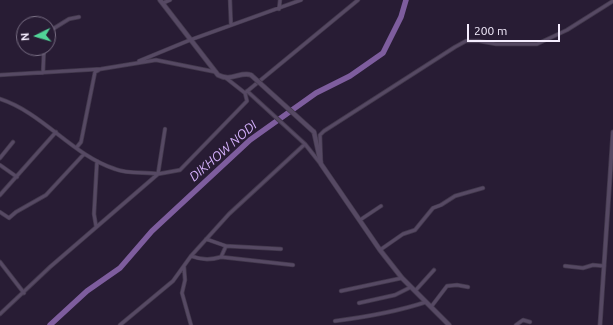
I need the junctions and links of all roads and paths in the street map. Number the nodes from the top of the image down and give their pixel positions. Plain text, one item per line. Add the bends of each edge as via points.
1 (170, 0) edge
2 (230, 0) edge
3 (280, 0) edge
4 (301, 0) edge
5 (358, 0) edge
6 (162, 2) edge
7 (612, 4) edge
8 (279, 9) junction
9 (79, 17) dead end
10 (231, 25) junction
11 (56, 27) edge
12 (190, 40) junction
13 (44, 56) edge
14 (136, 63) junction
15 (101, 69) junction
16 (216, 72) junction
17 (43, 73) junction
18 (0, 75) edge
19 (226, 78) junction
20 (248, 93) junction
21 (0, 99) edge
22 (164, 129) dead end
23 (56, 132) junction
24 (613, 132) edge
25 (13, 142) dead end
26 (305, 144) junction
27 (77, 147) junction
28 (84, 154) junction
29 (0, 158) edge
30 (97, 160) junction
31 (321, 164) junction
32 (0, 165) edge
33 (158, 174) junction
34 (16, 177) junction
35 (483, 188) dead end
36 (0, 195) edge
37 (381, 206) dead end
38 (0, 212) edge
39 (360, 220) junction
40 (96, 226) junction
41 (206, 239) junction
42 (226, 246) junction
43 (281, 249) dead end
44 (380, 250) junction
45 (191, 256) junction
46 (221, 257) junction
47 (0, 262) edge
48 (184, 265) junction
49 (293, 265) dead end
50 (565, 266) dead end
51 (604, 266) junction
52 (434, 270) dead end
53 (402, 278) junction
54 (411, 287) junction
55 (468, 287) dead end
56 (341, 291) dead end
57 (415, 291) junction
58 (24, 293) junction
59 (426, 302) junction
60 (359, 303) dead end
61 (431, 307) junction
62 (0, 314) edge
63 (335, 321) dead end
64 (530, 322) dead end
65 (120, 325) edge
66 (191, 325) edge
67 (449, 325) edge
68 (516, 325) edge
69 (600, 325) edge

1 - 6 street
2 - 10 street
3 - 8 street
4 - 8 street
5 - 20 street
6 - 12 main road
7 - 31 street via 537,44 466,41 455,47 324,131 320,135
8 - 10 street
9 - 11 street via 69,19
10 - 12 street
12 - 14 street
12 - 16 main road
13 - 17 street
14 - 15 street
14 - 16 street via 156,60
15 - 17 street
15 - 27 street via 95,72 81,142
16 - 19 main road
17 - 18 street
19 - 20 street
19 - 31 main road, bridge via 251,75 314,132
20 - 26 street
20 - 33 street via 247,101 180,170
21 - 23 street via 23,110
22 - 33 street
23 - 27 street
23 - 34 street
24 - 51 street
25 - 29 street
26 - 31 street
26 - 41 street via 229,214
27 - 28 street
28 - 30 street
28 - 38 street via 46,195 9,218
30 - 33 street via 116,170
30 - 40 street via 94,214
31 - 39 main road
32 - 34 street
33 - 40 street
34 - 36 street
35 - 44 street via 455,196 433,208 415,230 403,234
37 - 39 street
39 - 44 main road
40 - 58 street
41 - 42 street
41 - 45 street
42 - 43 street
42 - 46 street
44 - 53 main road
45 - 46 street via 212,260
45 - 48 street
46 - 49 street
47 - 58 street
48 - 65 street via 173,281
48 - 66 street via 185,280 182,292
50 - 51 street
51 - 69 street
52 - 57 street
53 - 54 main road
53 - 56 street
54 - 57 main road
54 - 60 street via 396,295
55 - 61 street via 447,286
57 - 59 main road
58 - 62 street
59 - 61 main road
59 - 63 street via 372,317
61 - 67 main road
64 - 68 street via 523,320

